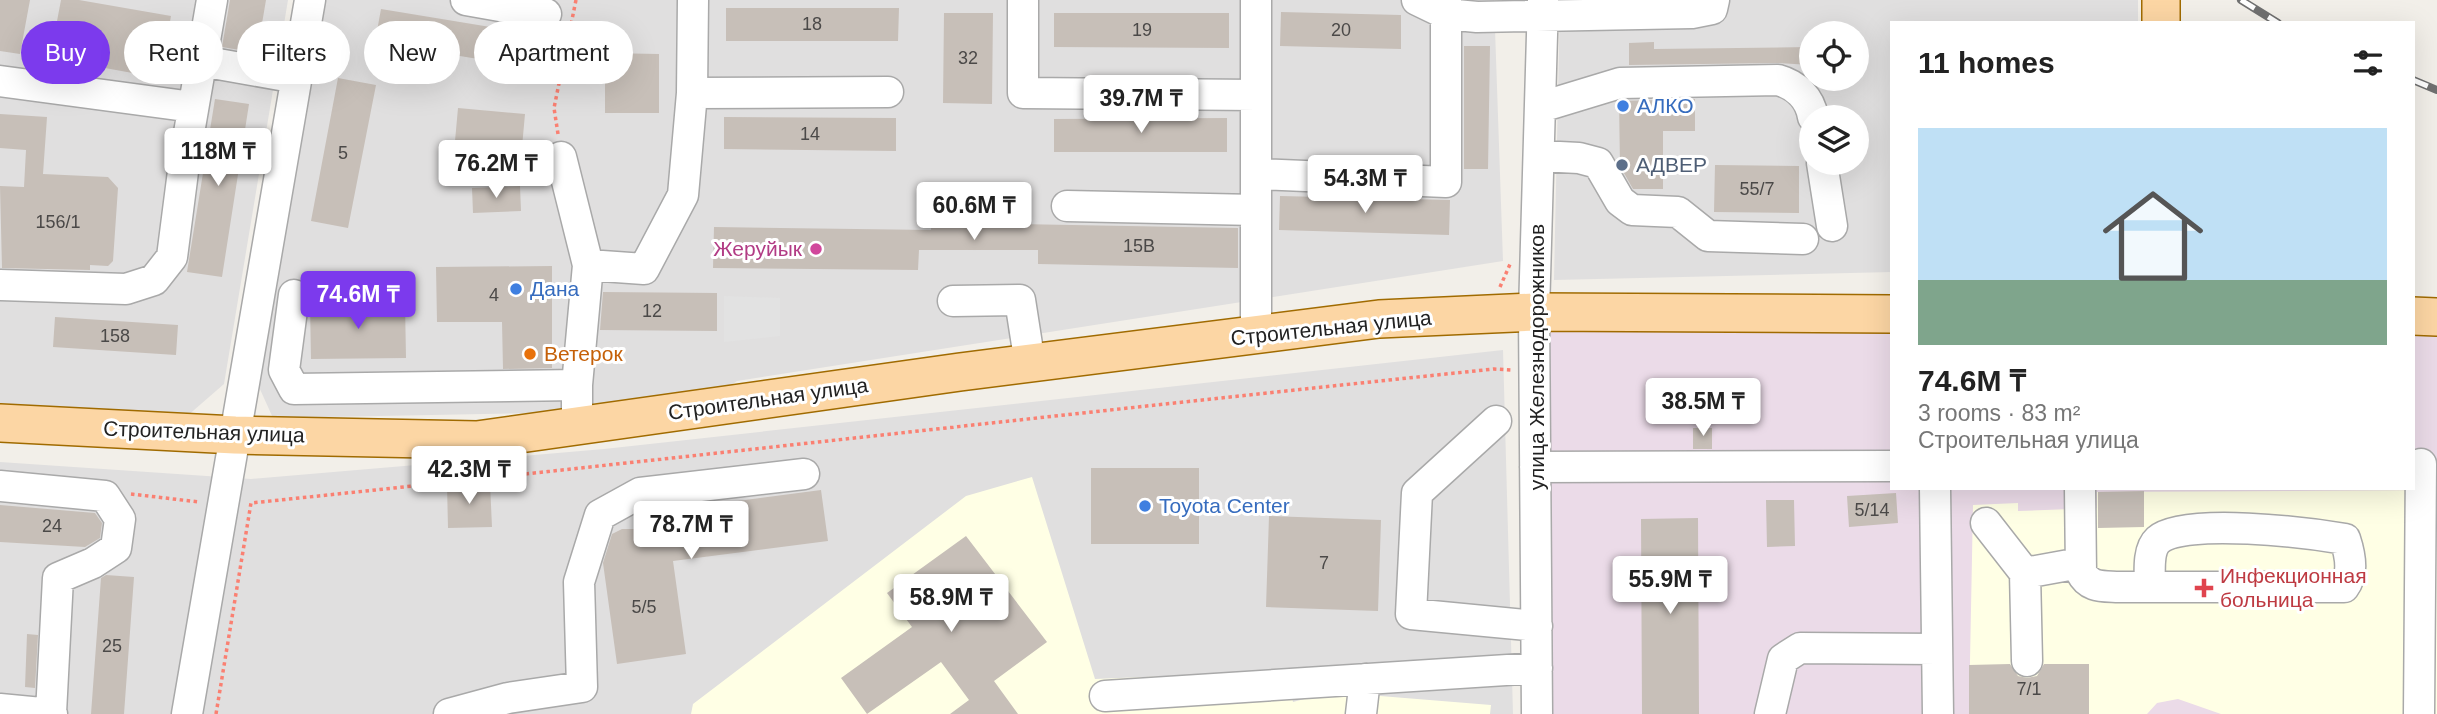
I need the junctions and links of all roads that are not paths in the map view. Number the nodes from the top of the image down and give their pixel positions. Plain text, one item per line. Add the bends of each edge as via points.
1 (212, 0) edge
2 (310, 0) edge
3 (466, 0) edge
4 (693, 0) edge
5 (1023, 0) edge
6 (1256, 0) edge
7 (1417, 0) edge
8 (1714, 0) edge
9 (2161, 0) edge
10 (1446, 7) edge
11 (1543, 8) edge
12 (546, 14) dead end
13 (208, 21) edge
14 (306, 21) edge
15 (2161, 21) edge
16 (0, 81) edge
17 (197, 84) edge
18 (296, 84) edge
19 (888, 92) dead end
20 (692, 93) junction
21 (1256, 95) junction
22 (1808, 105) edge
23 (193, 107) junction
24 (1541, 107) junction
25 (1540, 156) junction
26 (561, 157) road end
27 (1256, 174) junction
28 (1824, 175) edge
29 (1067, 206) dead end
30 (1256, 210) junction
31 (1832, 226) dead end
32 (1803, 239) dead end
33 (588, 265) junction
34 (0, 285) edge
35 (294, 295) dead end
36 (953, 301) dead end
37 (1534, 312) junction
38 (1890, 314) edge
39 (2415, 316) edge
40 (2437, 317) edge
41 (1256, 335) junction
42 (1030, 364) junction
43 (577, 385) junction
44 (1496, 421) dead end
45 (0, 423) edge
46 (577, 426) junction
47 (235, 435) junction
48 (2424, 464) edge
49 (1890, 466) edge
50 (1535, 467) junction
51 (804, 474) dead end
52 (0, 486) edge
53 (1935, 490) edge
54 (2080, 490) edge
55 (1986, 523) dead end
56 (2080, 563) junction
57 (2025, 573) junction
58 (2150, 587) junction
59 (1537, 626) junction
60 (1937, 649) junction
61 (2027, 660) dead end
62 (1537, 668) junction
63 (1365, 679) junction
64 (1105, 696) dead end
65 (0, 709) edge
66 (52, 713) edge
67 (187, 714) edge
68 (449, 714) edge
69 (1360, 714) edge
70 (1537, 714) edge
71 (1770, 714) edge
72 (1938, 714) edge
73 (2419, 714) edge

1 - 13 street
2 - 14 street
3 - 12 street
4 - 20 street
5 - 21 street via 1023,93
6 - 21 street
7 - 10 street
8 - 11 street via 1712,9 1700,12
9 - 15 main road
10 - 11 street via 1477,17
10 - 27 street via 1446,182
11 - 24 street, улица Железнодорожников
16 - 23 street
17 - 23 street
18 - 47 street
19 - 20 street
20 - 33 street via 683,195 644,269
21 - 27 street
22 - 24 street via 1793,84 1778,80 1620,83
23 - 34 street via 172,257 154,280 126,289
24 - 25 street, улица Железнодорожников
25 - 32 street via 1598,163 1620,201 1632,210 1678,212 1708,236
25 - 37 street, улица Железнодорожников
26 - 33 street
27 - 30 street
28 - 31 street
29 - 30 street
30 - 41 street
33 - 43 street
35 - 43 street via 284,370 294,389
36 - 42 street via 1020,300
37 - 38 main road, Строительная улица
37 - 41 main road, Строительная улица via 1379,319
37 - 50 street, улица Железнодорожников
39 - 40 main road
41 - 42 main road, Строительная улица
42 - 46 main road, Строительная улица
43 - 46 street
44 - 59 street via 1417,493 1411,614
45 - 47 main road, Строительная улица
46 - 47 main road, Строительная улица via 477,440
47 - 67 street
48 - 73 street
49 - 50 street
50 - 59 street, улица Железнодорожников
51 - 68 street via 640,493 600,516 579,582 582,687 509,698
52 - 66 street via 105,496 120,519 116,548 58,578
53 - 60 street
54 - 56 street
55 - 57 street
56 - 57 street
56 - 58 street via 2085,580 2095,586
57 - 61 street
58 - 58 street via 2344,587 2350,580 2350,552 2345,539 2312,533 2190,528 2158,540 2152,549
59 - 62 street, улица Железнодорожников
60 - 71 street via 1800,648 1783,659
60 - 72 street
62 - 63 street
62 - 70 street, улица Железнодорожников
63 - 64 street
63 - 69 street
65 - 66 street

